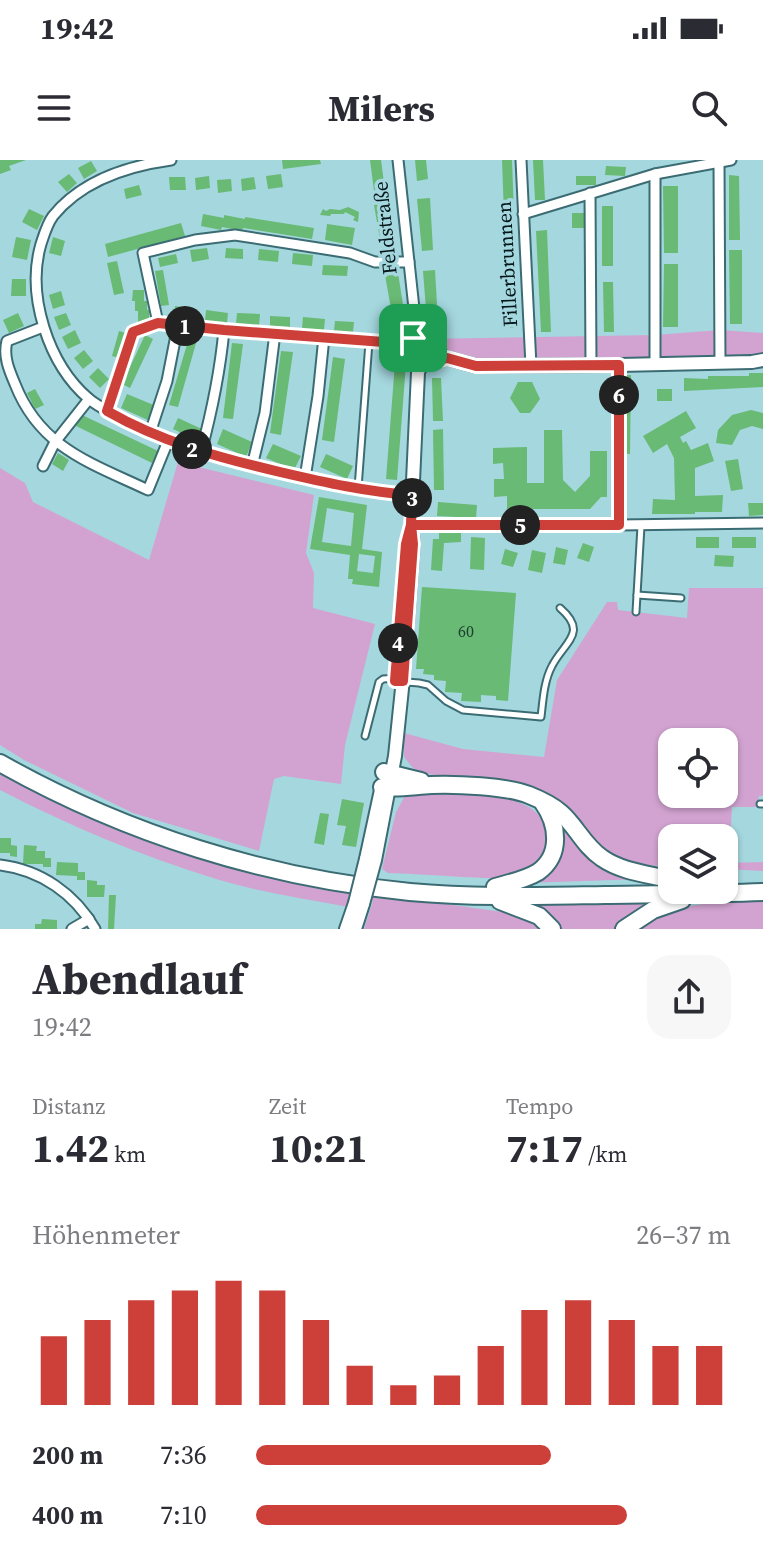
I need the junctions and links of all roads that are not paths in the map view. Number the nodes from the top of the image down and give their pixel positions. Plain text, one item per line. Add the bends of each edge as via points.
1 (171, 160) edge
2 (398, 160) edge
3 (521, 160) edge
4 (731, 160) edge
5 (719, 162) edge
6 (655, 174) junction
7 (590, 193) junction
8 (523, 214) junction
9 (409, 262) junction
10 (158, 323) junction
11 (178, 325) junction
12 (43, 327) junction
13 (224, 330) junction
14 (275, 333) junction
15 (324, 337) junction
16 (413, 338) junction
17 (369, 340) junction
18 (425, 360) junction
19 (763, 360) edge
20 (655, 363) junction
21 (720, 363) junction
22 (591, 365) junction
23 (619, 365) junction
24 (531, 366) junction
25 (89, 399) junction
26 (107, 411) junction
27 (150, 433) junction
28 (168, 441) junction
29 (55, 442) junction
30 (201, 452) junction
31 (43, 466) dead end
32 (252, 466) junction
33 (305, 478) junction
34 (358, 489) junction
35 (412, 495) junction
36 (763, 523) edge
37 (411, 525) junction
38 (619, 525) junction
39 (641, 525) junction
40 (637, 595) junction
41 (681, 598) dead end
42 (560, 608) dead end
43 (636, 612) dead end
44 (399, 680) junction
45 (365, 736) dead end
46 (0, 754) edge
47 (0, 763) edge
48 (389, 765) junction
49 (542, 802) junction
50 (371, 860) junction
51 (0, 865) edge
52 (658, 878) edge
53 (763, 882) edge
54 (658, 883) edge
55 (738, 883) edge
56 (489, 892) junction
57 (763, 892) edge
58 (738, 893) edge
59 (658, 894) edge
60 (359, 903) junction
61 (671, 904) edge
62 (89, 919) junction
63 (72, 929) edge
64 (95, 929) edge
65 (346, 929) edge
66 (355, 929) edge
67 (552, 929) edge
68 (624, 929) edge

1 - 12 street via 100,179 53,217 36,272
2 - 9 street, Feldstraße
3 - 8 street, Fillerbrunnen
4 - 5 street
5 - 6 street
5 - 21 street
6 - 7 street
6 - 20 street
7 - 8 street
7 - 22 street
8 - 24 street, Fillerbrunnen
9 - 10 street via 375,262 350,253 235,235 165,246 143,253
9 - 16 street, Feldstraße
10 - 11 street
10 - 26 street via 133,332
11 - 13 street
11 - 27 street
12 - 25 street via 58,359
12 - 29 street via 7,341 5,349 20,399
13 - 14 street
13 - 30 street via 213,411
14 - 15 street
14 - 32 street
15 - 17 street
15 - 33 street
16 - 17 street via 404,343
16 - 18 street, Feldstraße
17 - 34 lane
18 - 24 street
18 - 35 street via 418,372
19 - 21 street
20 - 21 street
20 - 23 street
22 - 23 street
22 - 24 street
23 - 38 lane
25 - 26 street
25 - 29 street
26 - 27 street
27 - 28 street
28 - 29 street via 148,490
28 - 30 street
29 - 31 street
30 - 32 street
32 - 33 street
33 - 34 street
34 - 35 street
35 - 37 street
36 - 39 street
37 - 38 street
37 - 44 street
38 - 39 street
39 - 40 lane
40 - 41 lane
40 - 43 lane
42 - 44 lane via 573,622 573,634 551,667 541,717 463,710 428,685
44 - 45 lane via 379,682
44 - 48 street
46 - 56 highway via 107,806 245,854 367,878
47 - 56 highway via 68,799 223,857 344,883 413,892
48 - 49 highway via 434,785 506,789
48 - 50 street
48 - 50 street via 386,807
49 - 52 highway via 563,815 600,857
49 - 56 highway via 555,830 551,857 534,874
50 - 60 street, bridge
51 - 62 street via 59,887
53 - 55 highway
54 - 56 highway
56 - 59 highway
56 - 67 highway via 539,916
57 - 58 highway
60 - 65 street
60 - 66 street
61 - 68 highway
62 - 63 street
62 - 64 street

